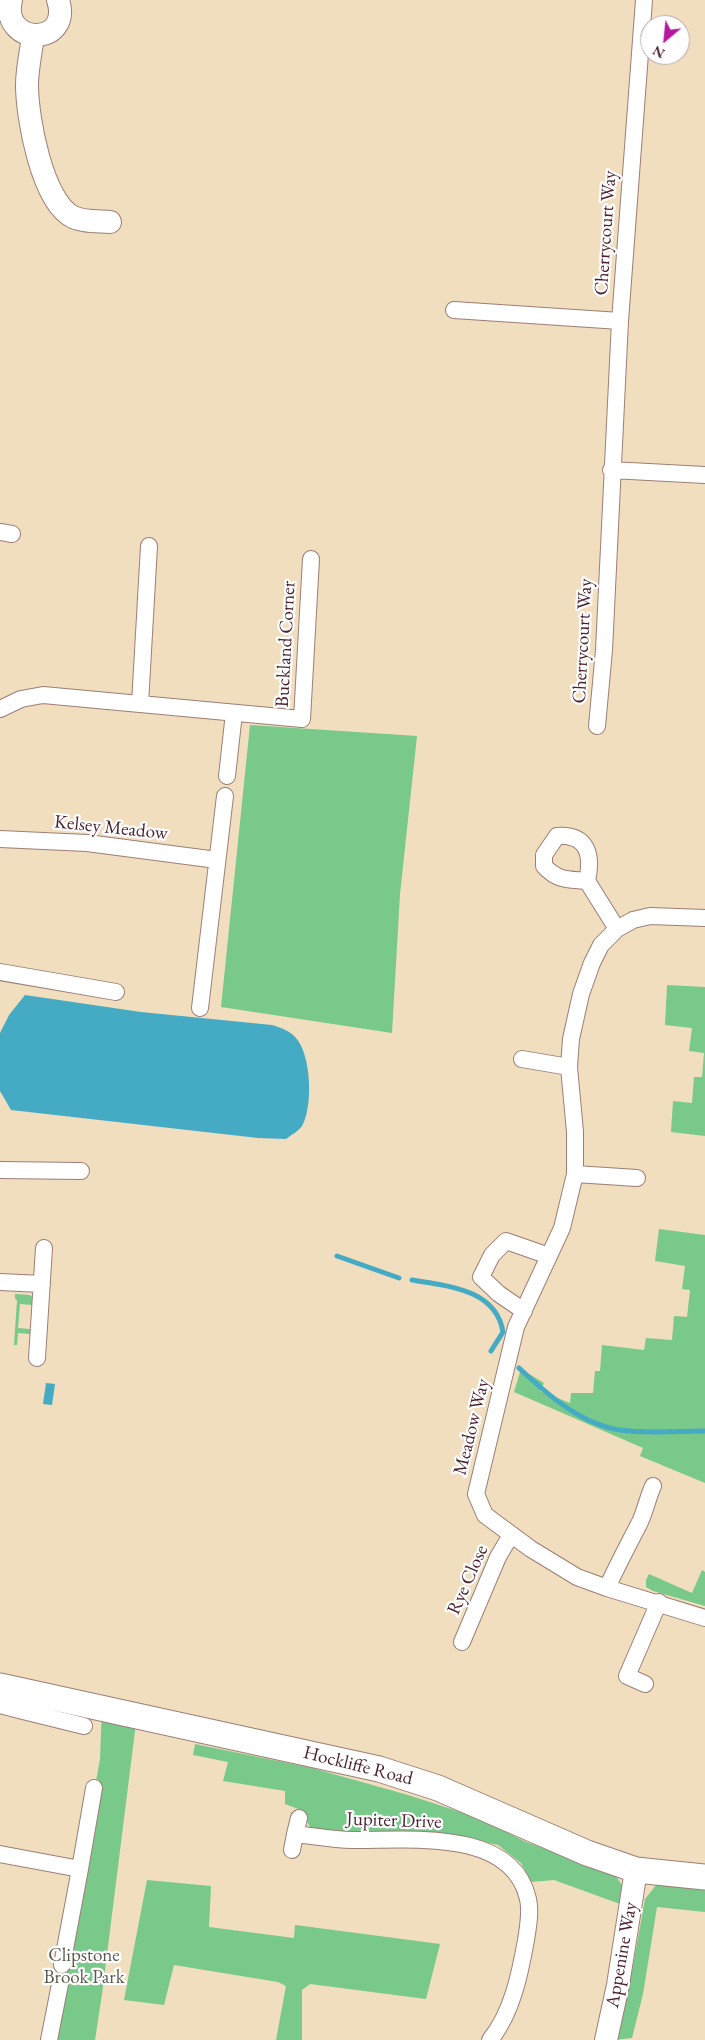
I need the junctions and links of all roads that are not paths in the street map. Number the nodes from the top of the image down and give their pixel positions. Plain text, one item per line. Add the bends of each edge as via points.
1 (11, 0) edge
2 (58, 0) edge
3 (644, 0) edge
4 (33, 36) junction
5 (110, 222) dead end
6 (454, 310) dead end
7 (620, 321) junction
8 (611, 470) junction
9 (705, 476) edge
10 (149, 546) dead end
11 (311, 560) dead end
12 (140, 704) junction
13 (0, 709) edge
14 (234, 713) junction
15 (597, 726) dead end
16 (227, 776) dead end
17 (225, 796) dead end
18 (0, 839) edge
19 (217, 860) junction
20 (587, 881) dead end
21 (705, 918) edge
22 (617, 929) junction
23 (0, 972) edge
24 (116, 992) dead end
25 (200, 1008) dead end
26 (522, 1059) dead end
27 (569, 1066) junction
28 (0, 1170) edge
29 (81, 1171) dead end
30 (575, 1174) junction
31 (637, 1178) dead end
32 (44, 1248) dead end
33 (550, 1256) junction
34 (0, 1282) edge
35 (42, 1284) junction
36 (524, 1311) junction
37 (37, 1358) dead end
38 (653, 1486) dead end
39 (511, 1535) junction
40 (607, 1588) junction
41 (658, 1602) junction
42 (705, 1618) edge
43 (462, 1642) dead end
44 (645, 1684) dead end
45 (0, 1686) edge
46 (24, 1701) junction
47 (0, 1705) edge
48 (84, 1726) dead end
49 (94, 1788) dead end
50 (299, 1818) dead end
51 (0, 1854) edge
52 (80, 1869) junction
53 (636, 1870) junction
54 (705, 1877) edge
55 (62, 1964) dead end
56 (60, 1984) dead end
57 (49, 2040) edge
58 (490, 2040) edge
59 (606, 2040) edge

1 - 4 street via 9,9 13,24 18,30
2 - 4 street via 58,22 48,32
3 - 7 street, Cherrycourt Way
4 - 5 street via 27,82 28,111 49,189 58,206 73,218
6 - 7 street
7 - 8 street, Cherrycourt Way
8 - 9 street
8 - 15 street, Cherrycourt Way via 604,650
10 - 12 street
11 - 14 street, Buckland Corner via 302,719
12 - 13 street, Buckland Corner via 43,695 21,699
12 - 14 street, Buckland Corner
14 - 16 street
17 - 19 street
18 - 19 street, Kelsey Meadow via 87,843
19 - 25 street
20 - 22 street
21 - 22 street, Meadow Way via 650,916 633,920
22 - 27 street, Meadow Way via 601,945 581,994
23 - 24 street
26 - 27 street
27 - 30 street, Meadow Way
28 - 29 street
30 - 31 street
30 - 33 street, Meadow Way via 562,1228
32 - 35 street
33 - 36 street, Meadow Way
33 - 36 street via 506,1241 492,1255 481,1277
34 - 35 street
35 - 37 street
36 - 39 street, Meadow Way via 516,1327 476,1494 485,1515
38 - 40 street via 640,1522
39 - 40 street, Meadow Way via 577,1576
39 - 43 street, Rye Close
40 - 41 street, Meadow Way
41 - 42 street, Meadow Way
41 - 44 street via 627,1676
45 - 46 main road, Hockliffe Road
46 - 47 street
46 - 48 street
46 - 53 main road, Hockliffe Road via 379,1769 438,1788 587,1853
49 - 52 street
50 - 58 street, Jupiter Drive via 293,1842 411,1839 447,1842 482,1849 504,1860 519,1877 528,1899 529,1921 521,1971 506,2011
51 - 52 street
52 - 55 street
53 - 54 main road, Hockliffe Road
53 - 59 street, Appenine Way
56 - 57 street

